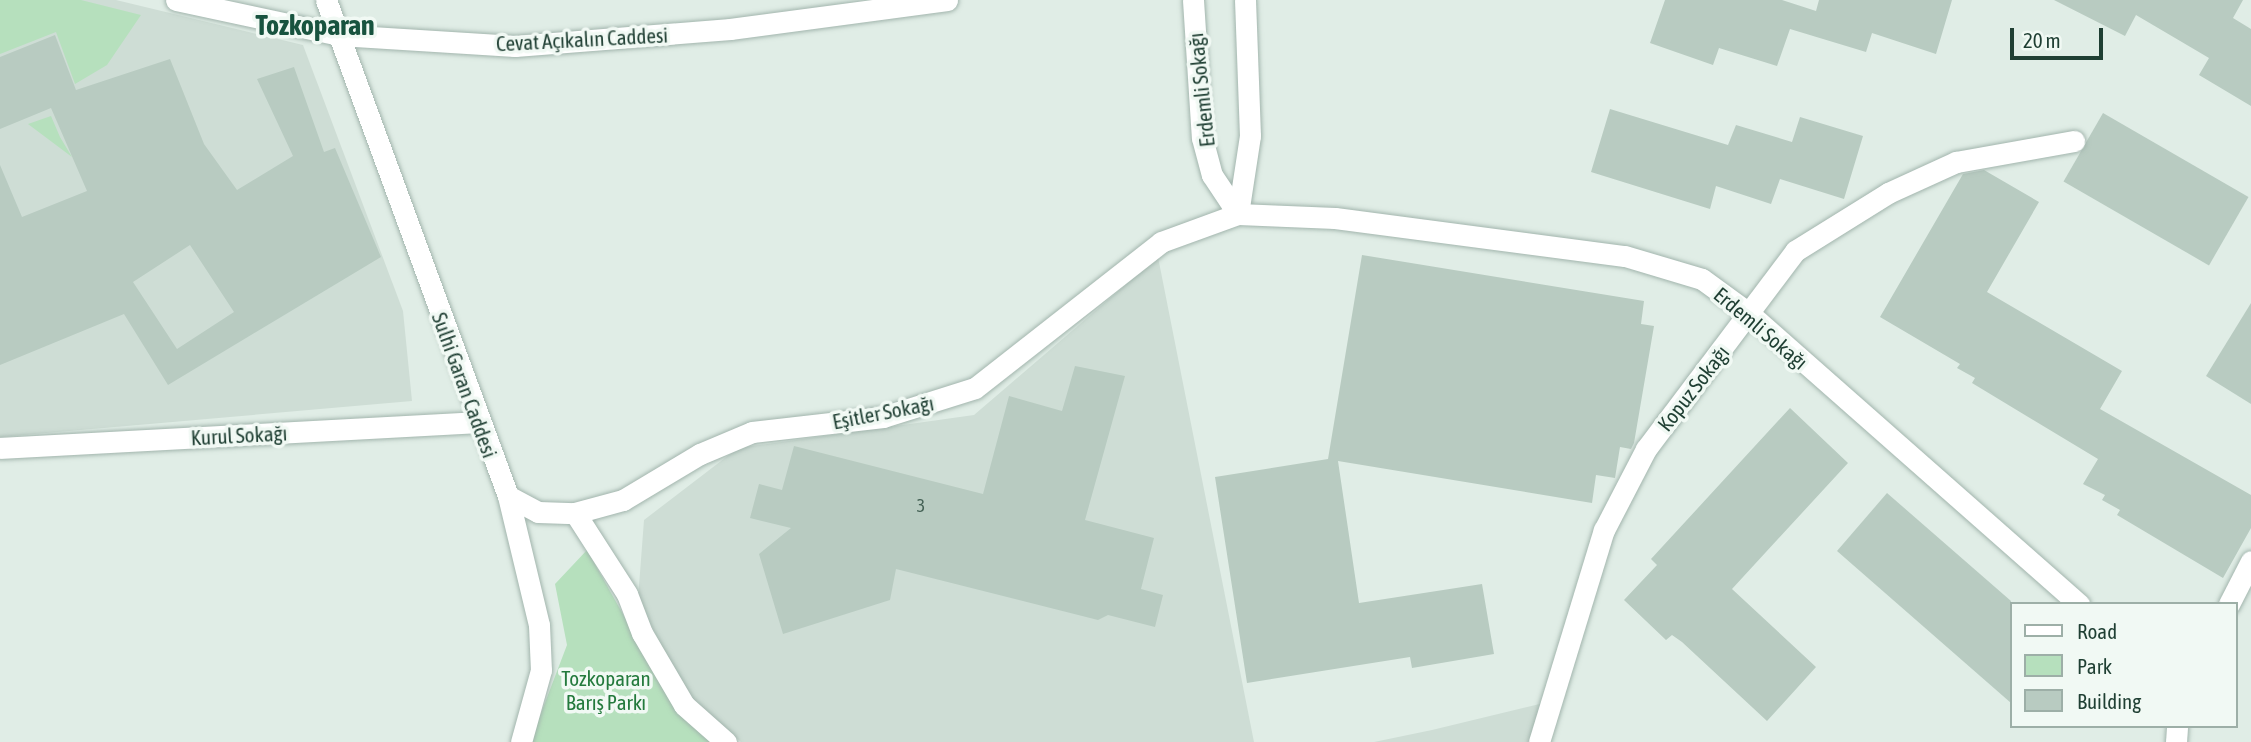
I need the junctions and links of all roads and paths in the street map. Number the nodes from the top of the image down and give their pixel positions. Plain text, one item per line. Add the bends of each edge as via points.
1 (176, 0) edge
2 (326, 0) edge
3 (947, 0) edge
4 (1192, 0) edge
5 (1245, 0) edge
6 (340, 35) junction
7 (2074, 141) dead end
8 (1238, 214) junction
9 (1750, 314) junction
10 (478, 422) junction
11 (0, 448) edge
12 (508, 496) junction
13 (575, 513) junction
14 (2251, 561) edge
15 (2077, 602) edge
16 (2230, 602) edge
17 (521, 742) edge
18 (726, 742) edge
19 (1539, 742) edge

1 - 6 street, Cevat Açıkalın Caddesi
2 - 6 street, Sulhi Garan Caddesi
3 - 6 street, Cevat Açıkalın Caddesi via 730,29 515,46
4 - 8 street, Erdemli Sokağı via 1202,138 1212,175
5 - 8 street, Erdemli Sokağı via 1250,136
6 - 10 street, Sulhi Garan Caddesi
7 - 9 street, Kopuz Sokağı via 1956,162 1888,193 1795,251
8 - 9 street, Erdemli Sokağı via 1335,218 1625,256 1702,278
8 - 13 street, Eşitler Sokağı via 1161,242 975,388 883,417 752,432 700,454 623,500
9 - 15 street, Erdemli Sokağı
9 - 19 street, Kopuz Sokağı via 1646,449 1604,530
10 - 11 street, Kurul Sokağı
10 - 12 street, Sulhi Garan Caddesi
12 - 13 street, Eşitler Sokağı via 538,512
12 - 17 street, Sulhi Garan Caddesi via 539,625 541,670
13 - 18 street via 627,594 642,633 684,705
14 - 16 street

